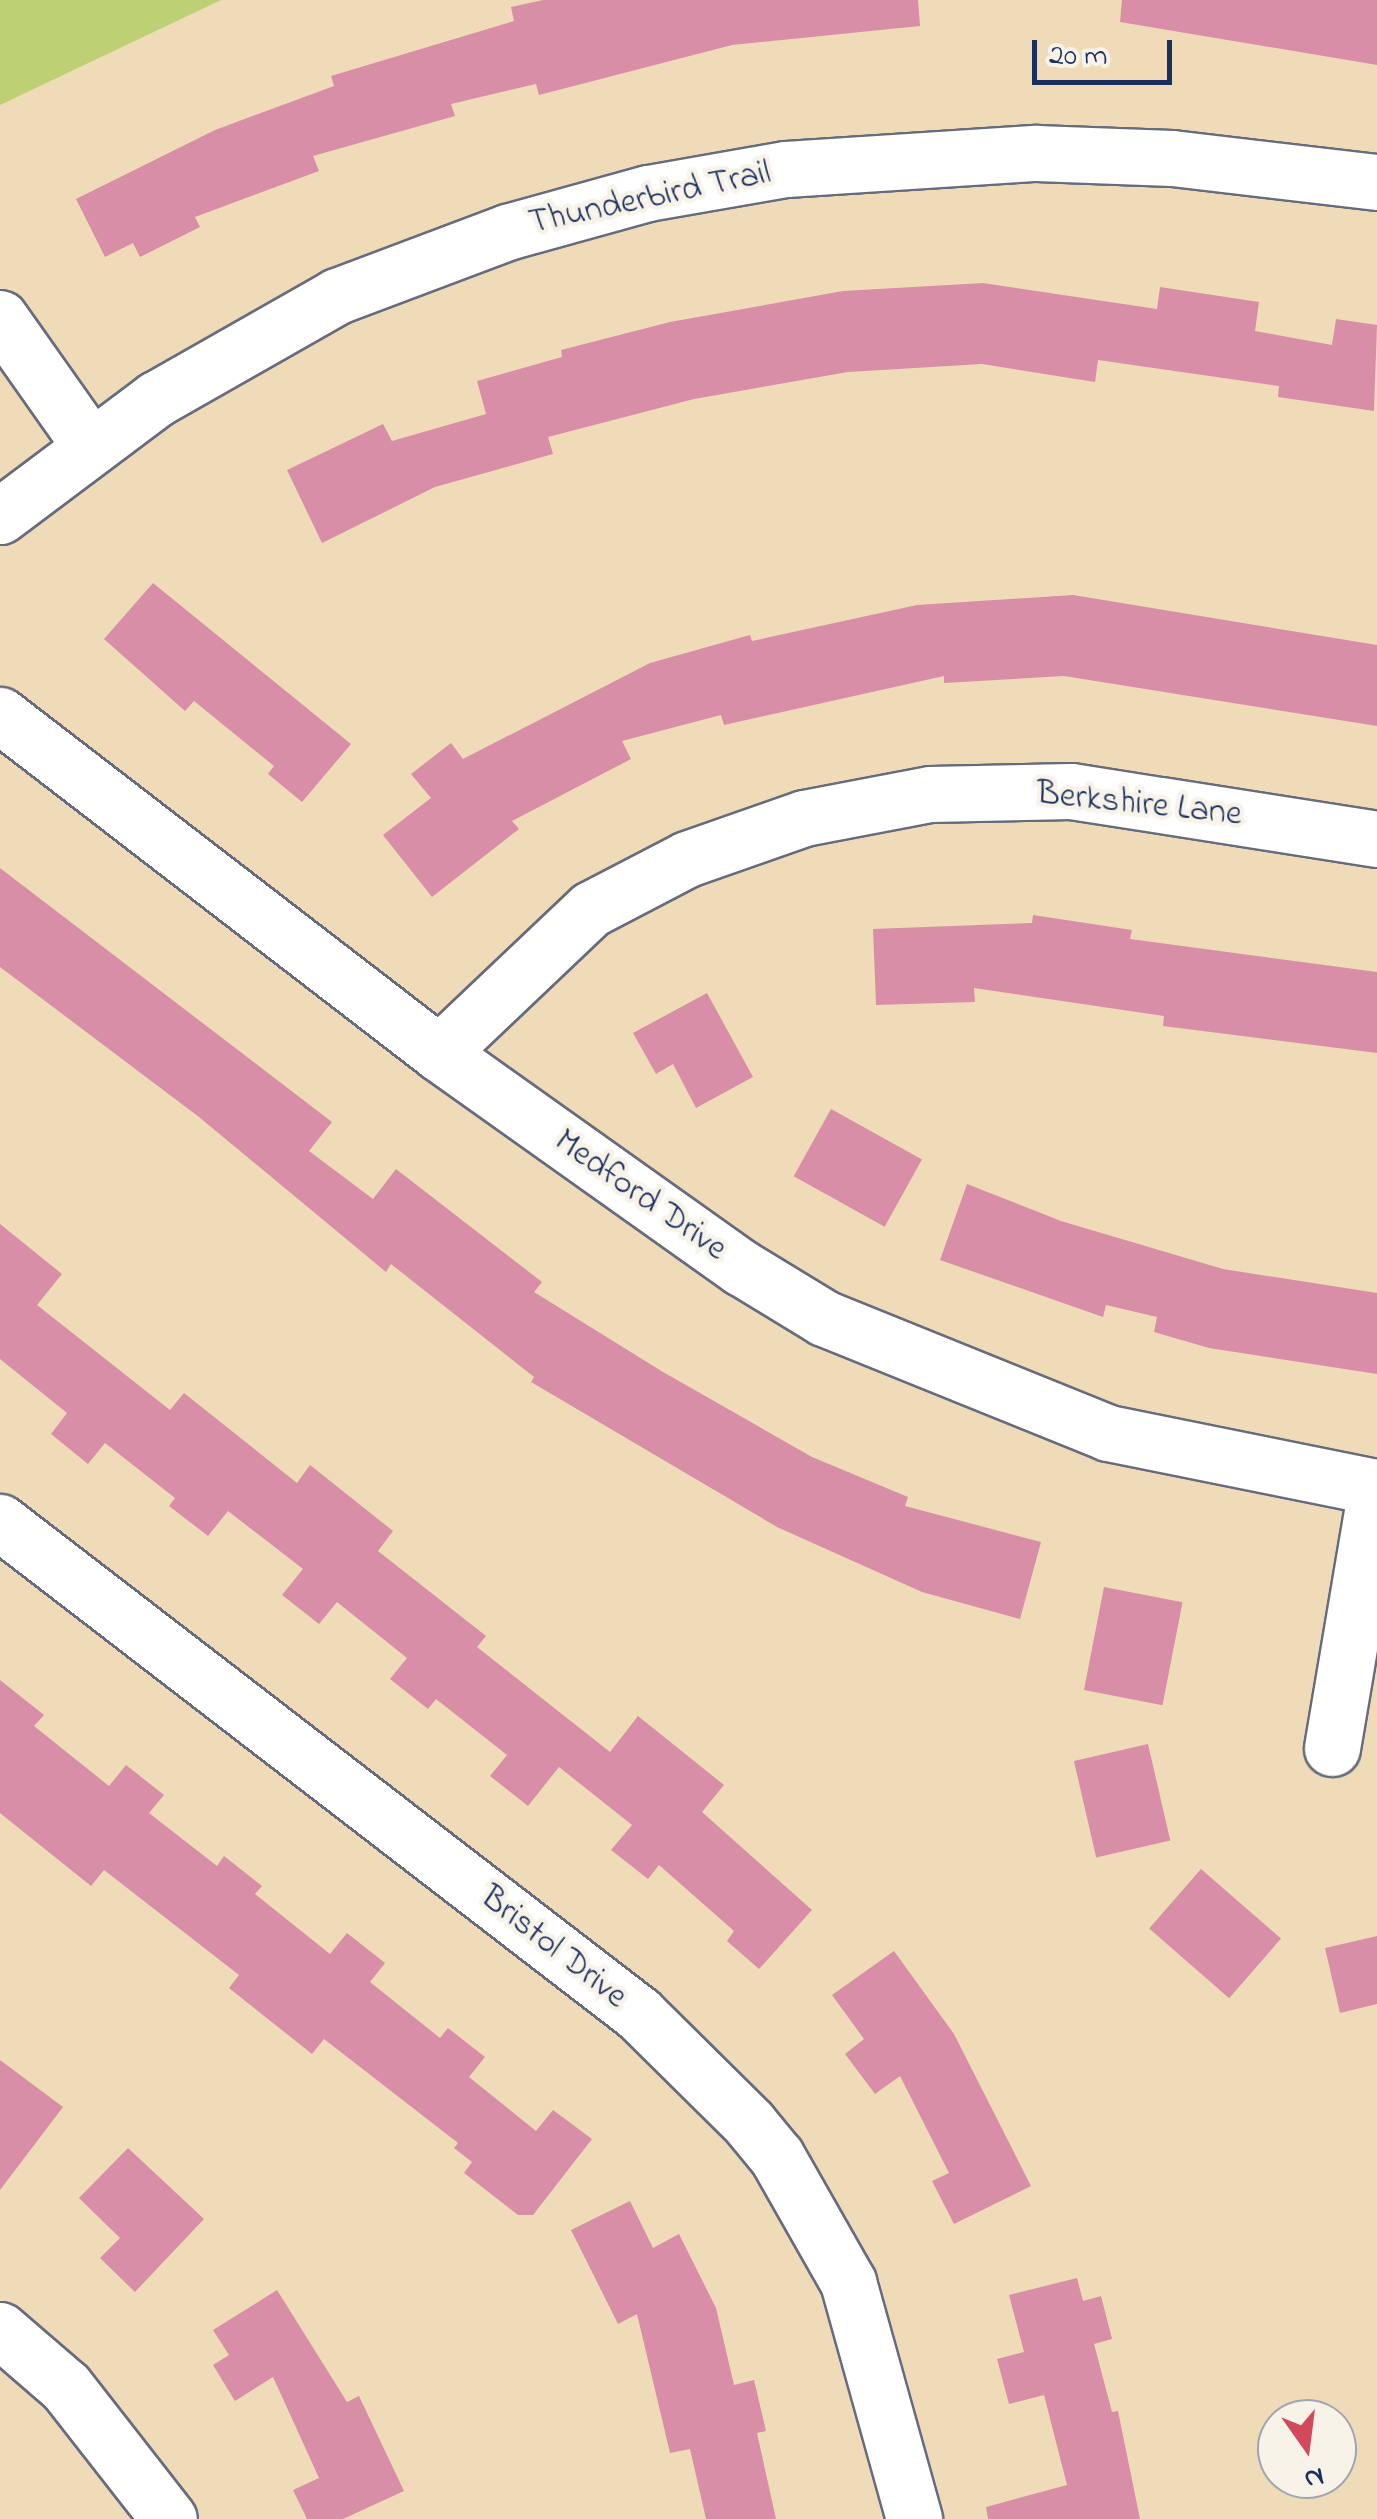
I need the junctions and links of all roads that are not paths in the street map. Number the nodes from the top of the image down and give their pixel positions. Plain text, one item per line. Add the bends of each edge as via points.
1 (1377, 182) edge
2 (0, 318) edge
3 (89, 444) junction
4 (0, 516) edge
5 (0, 715) edge
6 (1377, 839) edge
7 (439, 1053) junction
8 (1376, 1487) edge
9 (0, 1522) edge
10 (1332, 1748) dead end
11 (0, 2330) edge
12 (169, 2519) edge
13 (914, 2519) edge

1 - 3 street, Thunderbird Trail via 1172,158 1036,153 786,169 648,193 507,232 338,296
2 - 3 street
3 - 4 street, Thunderbird Trail
5 - 7 street, Medford Drive
6 - 7 street, Berkshire Lane via 1071,791 930,794 804,818 687,859 590,910
7 - 8 street, Medford Drive via 742,1268 873,1342 1108,1433
8 - 10 street
9 - 13 street, Bristol Drive via 639,2014 749,2123 777,2157 848,2282
11 - 12 street via 66,2387

